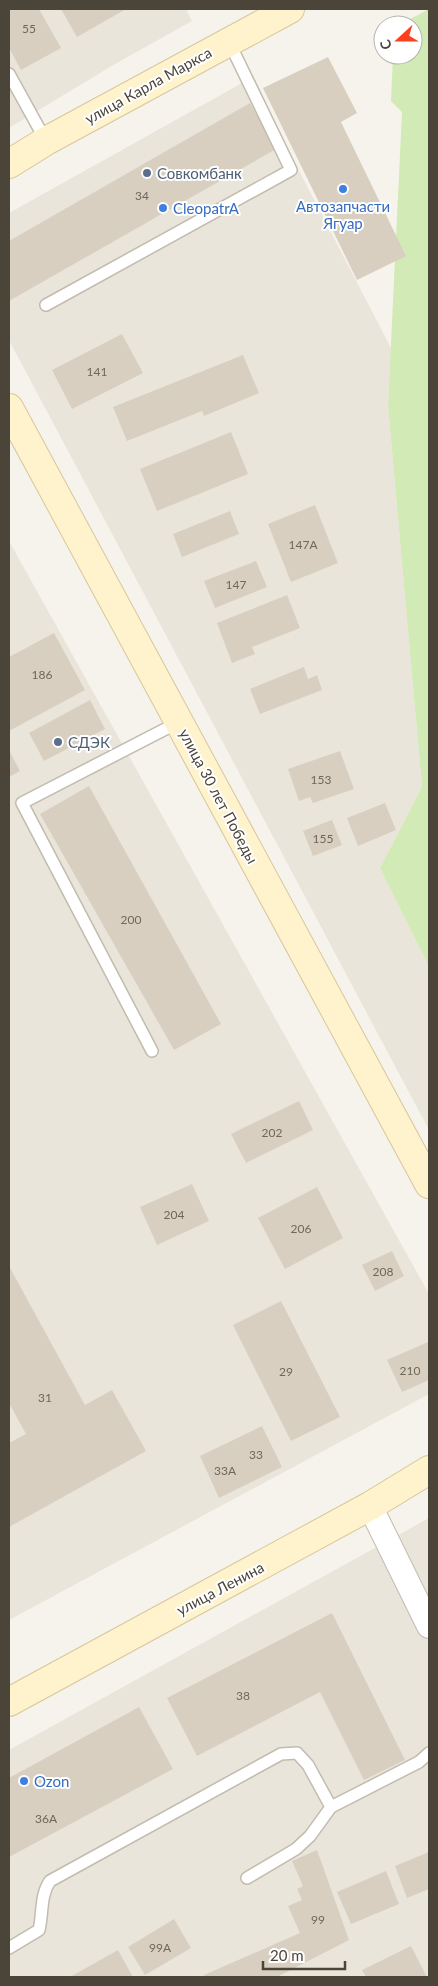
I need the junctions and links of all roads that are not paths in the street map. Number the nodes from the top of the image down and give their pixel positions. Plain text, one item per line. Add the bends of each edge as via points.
1 (290, 9) edge
2 (228, 41) junction
3 (9, 74) edge
4 (46, 141) junction
5 (9, 164) edge
6 (46, 305) dead end
7 (9, 408) edge
8 (179, 722) junction
9 (152, 1051) dead end
10 (429, 1184) edge
11 (429, 1470) edge
12 (370, 1506) junction
13 (429, 1626) edge
14 (9, 1702) edge
15 (429, 1753) edge
16 (331, 1807) junction
17 (247, 1878) dead end
18 (9, 1948) edge

1 - 2 main road, улица Карла Маркса
2 - 4 main road, улица Карла Маркса
2 - 6 lane via 291,170
3 - 4 lane
4 - 5 main road, улица Карла Маркса
7 - 8 main road, улица 30 лет Победы
8 - 9 lane via 22,803
8 - 10 main road, улица 30 лет Победы
11 - 12 main road, улица Ленина
12 - 13 street
12 - 14 main road, улица Ленина
15 - 16 lane via 419,1762
16 - 17 lane via 310,1836 296,1848
16 - 18 lane via 308,1765 297,1753 281,1754 50,1881 45,1888 39,1930

